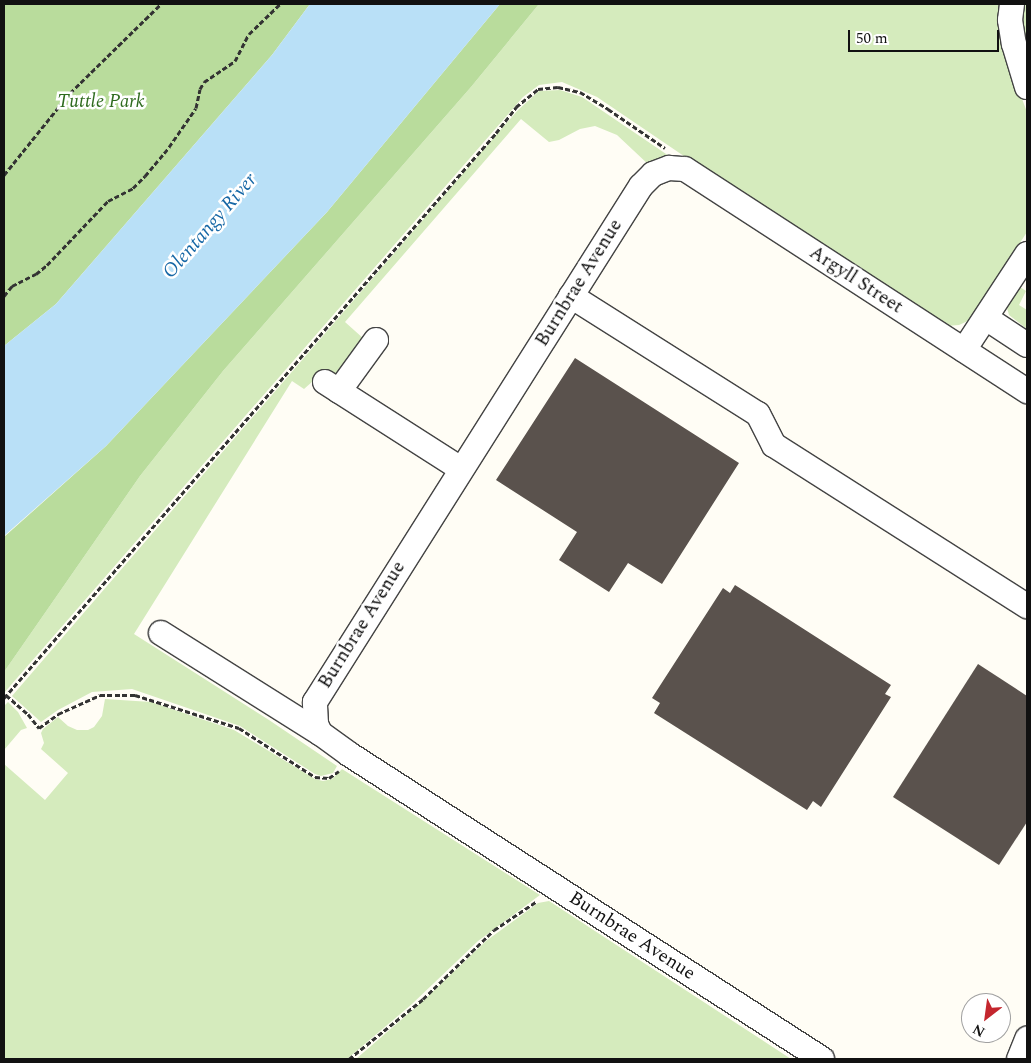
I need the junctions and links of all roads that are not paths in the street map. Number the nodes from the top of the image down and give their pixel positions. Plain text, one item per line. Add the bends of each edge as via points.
1 (1012, 4) edge
2 (1027, 87) edge
3 (685, 170) joint
4 (1027, 254) edge
5 (571, 296) junction
6 (986, 318) junction
7 (376, 340) dead end
8 (1027, 345) edge
9 (964, 350) junction
10 (1027, 391) edge
11 (462, 469) junction
12 (1027, 606) edge
13 (162, 633) dead end
14 (320, 733) junction
15 (1027, 1039) edge
16 (822, 1059) edge
17 (1019, 1059) edge

1 - 2 street via 1010,20 1014,44
3 - 5 street, Burnbrae Avenue via 669,168 653,174 641,186
3 - 9 street, Argyll Street
4 - 6 street
5 - 11 street, Burnbrae Avenue
5 - 12 street via 758,414 774,445
6 - 8 street
6 - 9 street
7 - 11 street via 332,387
9 - 10 street, Argyll Street
11 - 14 street, Burnbrae Avenue via 320,692 314,712
13 - 14 street
14 - 16 street, Burnbrae Avenue
15 - 17 street

